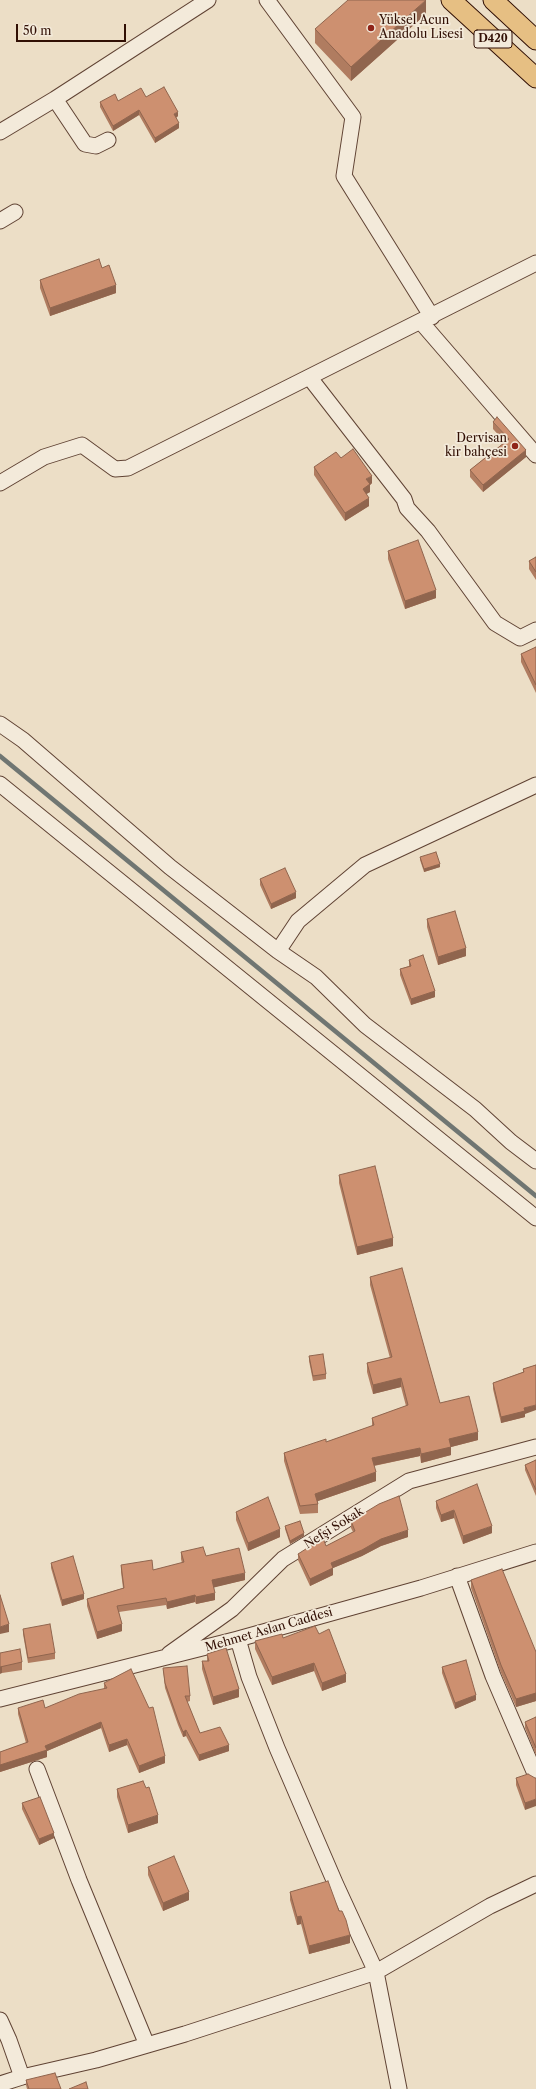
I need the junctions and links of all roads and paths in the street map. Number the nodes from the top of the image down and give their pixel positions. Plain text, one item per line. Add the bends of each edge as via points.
1 (208, 0) edge
2 (267, 0) edge
3 (450, 0) edge
4 (494, 0) edge
5 (536, 40) edge
6 (536, 78) edge
7 (55, 99) junction
8 (0, 132) edge
9 (108, 140) dead end
10 (15, 212) dead end
11 (0, 221) edge
12 (536, 263) edge
13 (427, 319) junction
14 (310, 378) junction
15 (536, 455) edge
16 (0, 483) edge
17 (536, 630) edge
18 (0, 724) edge
19 (0, 784) edge
20 (536, 785) edge
21 (278, 951) junction
22 (536, 1161) edge
23 (536, 1218) edge
24 (536, 1447) edge
25 (536, 1552) edge
26 (457, 1576) junction
27 (238, 1639) junction
28 (160, 1660) junction
29 (0, 1699) edge
30 (37, 1769) dead end
31 (536, 1776) edge
32 (536, 1884) edge
33 (376, 1972) junction
34 (0, 2020) edge
35 (147, 2045) junction
36 (22, 2077) junction
37 (0, 2084) edge
38 (399, 2089) edge

1 - 7 street
2 - 13 street via 353,117 344,176
3 - 6 main road, D420
4 - 5 main road, D420
7 - 8 street
7 - 9 street via 85,144 96,146
10 - 11 street
12 - 13 street
13 - 14 street
13 - 15 street
14 - 16 street via 128,468 115,470 82,445 44,457
14 - 17 street via 404,499 407,508 428,531 495,623 520,638
18 - 21 street via 23,740 170,867
19 - 23 street
20 - 21 street via 365,865 298,921
21 - 22 street via 316,977 365,1025 476,1109 511,1142
24 - 28 street, Nefşi Sokak via 409,1481 283,1560 232,1609
25 - 26 street, Mehmet Aslan Caddesi
26 - 27 street, Mehmet Aslan Caddesi
26 - 31 street via 493,1676
27 - 28 street, Mehmet Aslan Caddesi
27 - 33 street via 249,1677 277,1748
28 - 29 street, Mehmet Aslan Caddesi
30 - 35 street via 79,1880
32 - 33 street via 490,1906
33 - 35 street
33 - 38 street
34 - 36 street
35 - 36 street
36 - 37 street

